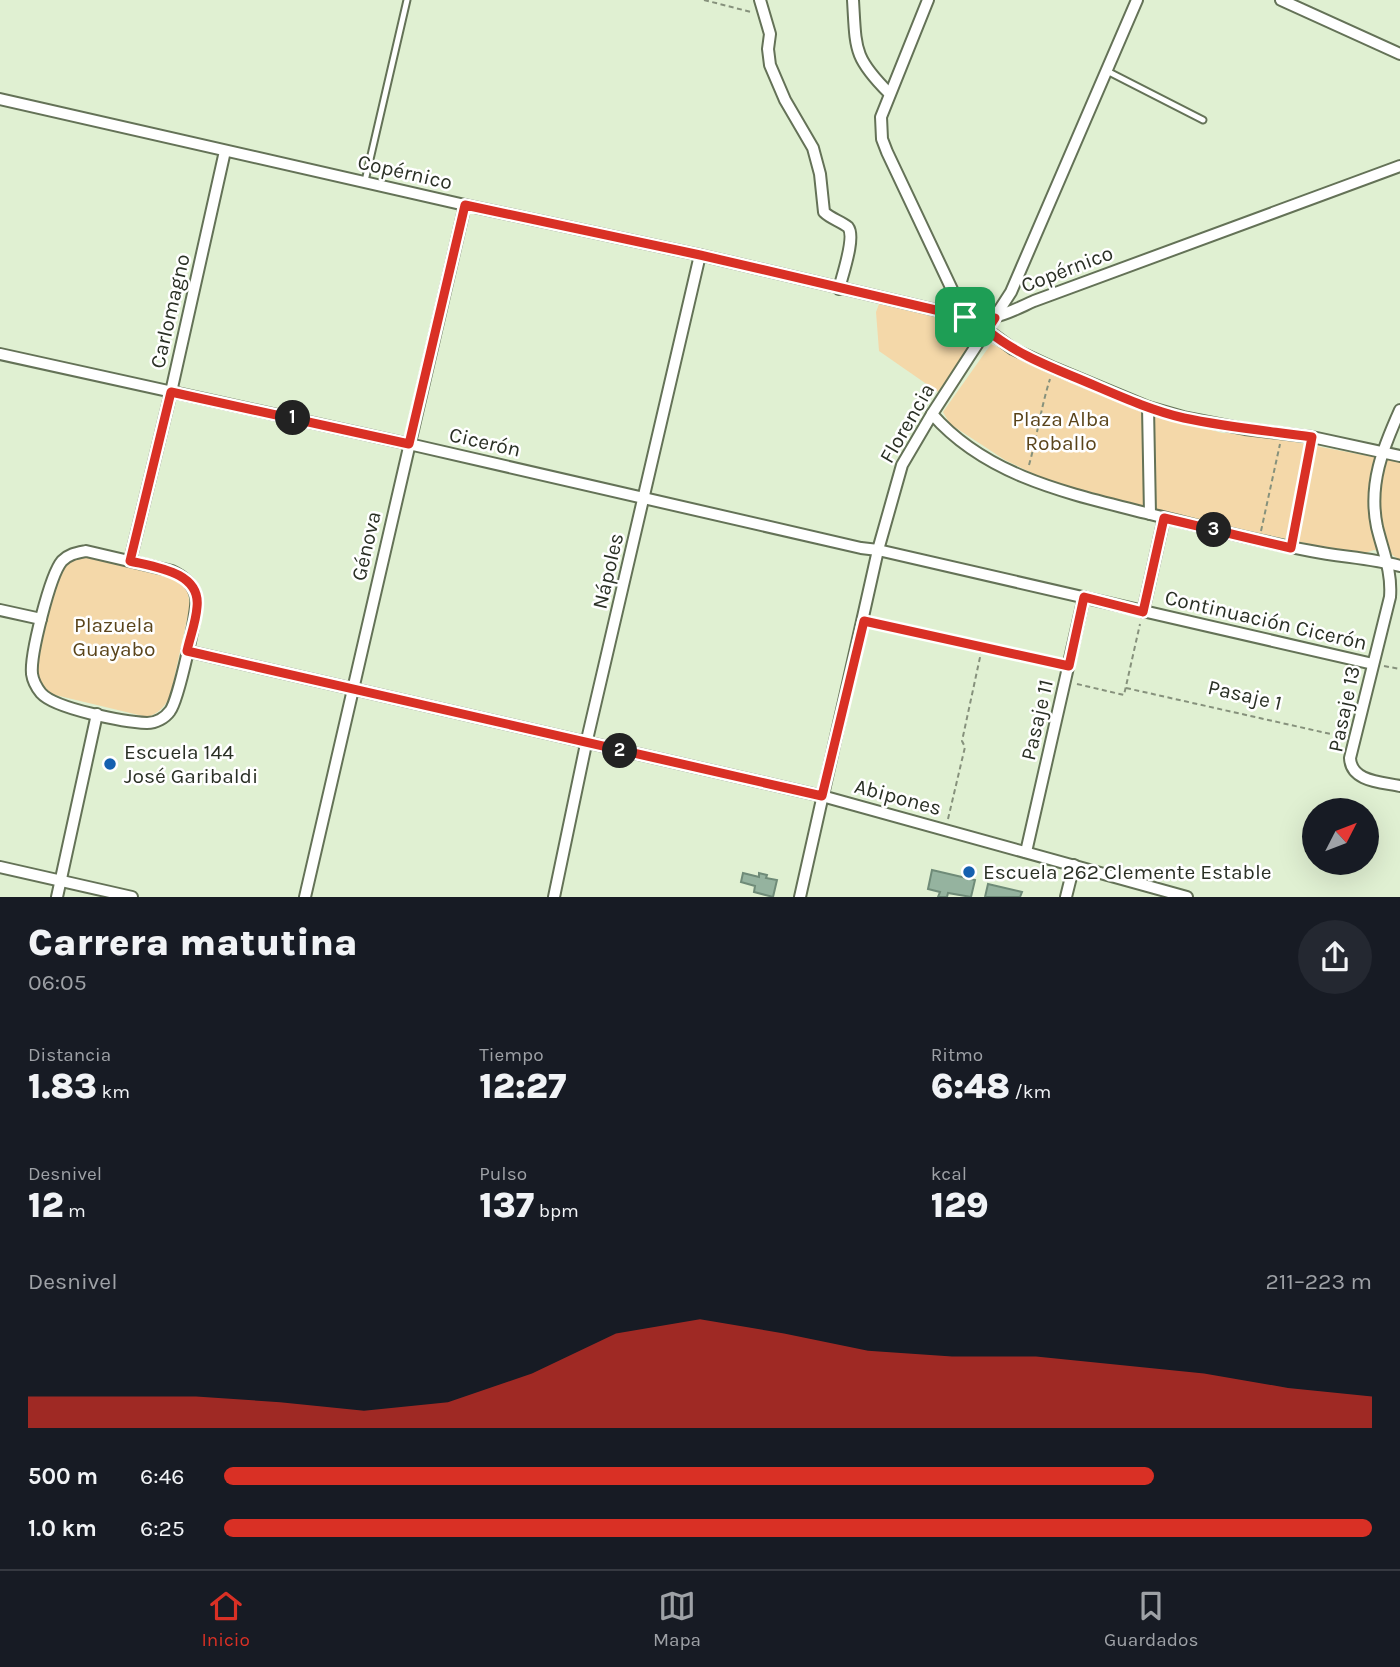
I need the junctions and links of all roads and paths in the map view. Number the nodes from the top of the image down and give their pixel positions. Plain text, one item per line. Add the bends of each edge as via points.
1 (407, 0) edge
2 (704, 0) edge
3 (761, 0) edge
4 (853, 0) edge
5 (928, 0) edge
6 (1138, 0) edge
7 (1281, 0) edge
8 (765, 16) junction
9 (1400, 54) edge
10 (1107, 71) junction
11 (890, 93) junction
12 (0, 99) edge
13 (1203, 120) dead end
14 (225, 151) junction
15 (1400, 166) edge
16 (364, 182) junction
17 (465, 205) junction
18 (700, 255) junction
19 (839, 289) junction
20 (965, 317) junction
21 (995, 318) junction
22 (987, 330) junction
23 (0, 354) edge
24 (1054, 368) junction
25 (171, 392) junction
26 (1148, 407) junction
27 (1400, 410) edge
28 (932, 414) junction
29 (1282, 432) junction
30 (1312, 437) junction
31 (409, 444) junction
32 (1381, 452) junction
33 (1400, 456) edge
34 (1026, 478) junction
35 (645, 499) junction
36 (1150, 514) junction
37 (1164, 518) junction
38 (1259, 540) junction
39 (1291, 548) junction
40 (878, 550) junction
41 (130, 561) junction
42 (1388, 563) junction
43 (1400, 566) edge
44 (1084, 597) junction
45 (0, 610) edge
46 (1143, 612) junction
47 (41, 619) junction
48 (864, 621) junction
49 (982, 647) junction
50 (187, 651) junction
51 (1373, 664) junction
52 (1069, 666) junction
53 (1400, 669) edge
54 (1066, 681) junction
55 (1126, 688) junction
56 (352, 690) junction
57 (97, 714) junction
58 (1355, 740) junction
59 (586, 744) junction
60 (1400, 786) edge
61 (822, 796) junction
62 (946, 830) junction
63 (1026, 852) junction
64 (1074, 865) junction
65 (0, 867) edge
66 (61, 881) junction
67 (57, 897) edge
68 (132, 897) edge
69 (305, 897) edge
70 (554, 897) edge
71 (800, 897) edge
72 (1066, 897) edge
73 (1187, 897) edge

1 - 16 lane
2 - 8 path
3 - 8 street
4 - 11 street via 858,52 867,71
5 - 11 street
6 - 10 street, Florencia
7 - 9 street
8 - 19 street via 770,65 813,148 824,212 850,231
10 - 13 lane
10 - 21 street, Florencia via 1011,292
11 - 20 street via 881,117 882,139
12 - 14 street, Copérnico
14 - 16 street, Copérnico
14 - 25 street, Carlomagno
15 - 21 street, Copérnico
16 - 17 street, Copérnico
17 - 18 street, Copérnico
17 - 31 street, Génova
18 - 19 street, Copérnico
18 - 35 street, Nápoles
19 - 20 street, Copérnico
20 - 21 street, Copérnico
21 - 22 street, Florencia
22 - 24 street via 1013,349
22 - 28 street, Florencia
23 - 25 street, Cicerón
24 - 26 street
24 - 34 path
25 - 31 street, Cicerón
25 - 41 street, Carlomagno
26 - 29 street via 1245,429
26 - 36 street
27 - 32 street, Pasaje 13
28 - 34 street via 962,442
28 - 40 street, Florencia via 902,465
29 - 30 street
29 - 38 path
30 - 32 street
30 - 39 path
31 - 35 street, Cicerón
31 - 56 street, Génova
32 - 33 street
32 - 42 street, Pasaje 13 via 1375,516
34 - 36 street
35 - 40 street, Cicerón
35 - 59 street, Nápoles
36 - 37 street
37 - 38 street
37 - 46 street
38 - 39 street
39 - 42 street
40 - 44 street, Continuación Cicerón
40 - 48 street, Florencia
41 - 47 street via 86,551 69,556 56,570
41 - 50 street via 172,571 191,585 198,605
42 - 43 street
42 - 51 street, Pasaje 13 via 1390,597
44 - 46 street, Continuación Cicerón
44 - 52 street, Pasaje 11
45 - 47 street
46 - 51 street, Continuación Cicerón
46 - 55 path
47 - 57 street via 32,662 37,688 58,705
48 - 49 path
48 - 61 street, Florencia
49 - 52 path
49 - 62 path
50 - 56 street, Abipones
50 - 57 street via 174,704 162,719 145,723
51 - 53 path, Continuación Cicerón
51 - 58 street, Pasaje 13
52 - 54 street, Pasaje 11
54 - 55 path via 1124,695
54 - 63 street, Pasaje 11
55 - 58 path, Pasaje 1
56 - 59 street, Abipones
56 - 69 street, Génova
57 - 66 street
58 - 60 street, Pasaje 13 via 1350,758 1353,769 1362,777
59 - 61 street, Abipones
59 - 70 street, Nápoles
61 - 62 street, Abipones
61 - 71 street, Florencia
62 - 63 street, Abipones
63 - 64 street, Abipones
64 - 72 street
64 - 73 street, Abipones
65 - 66 street
66 - 67 street
66 - 68 street

